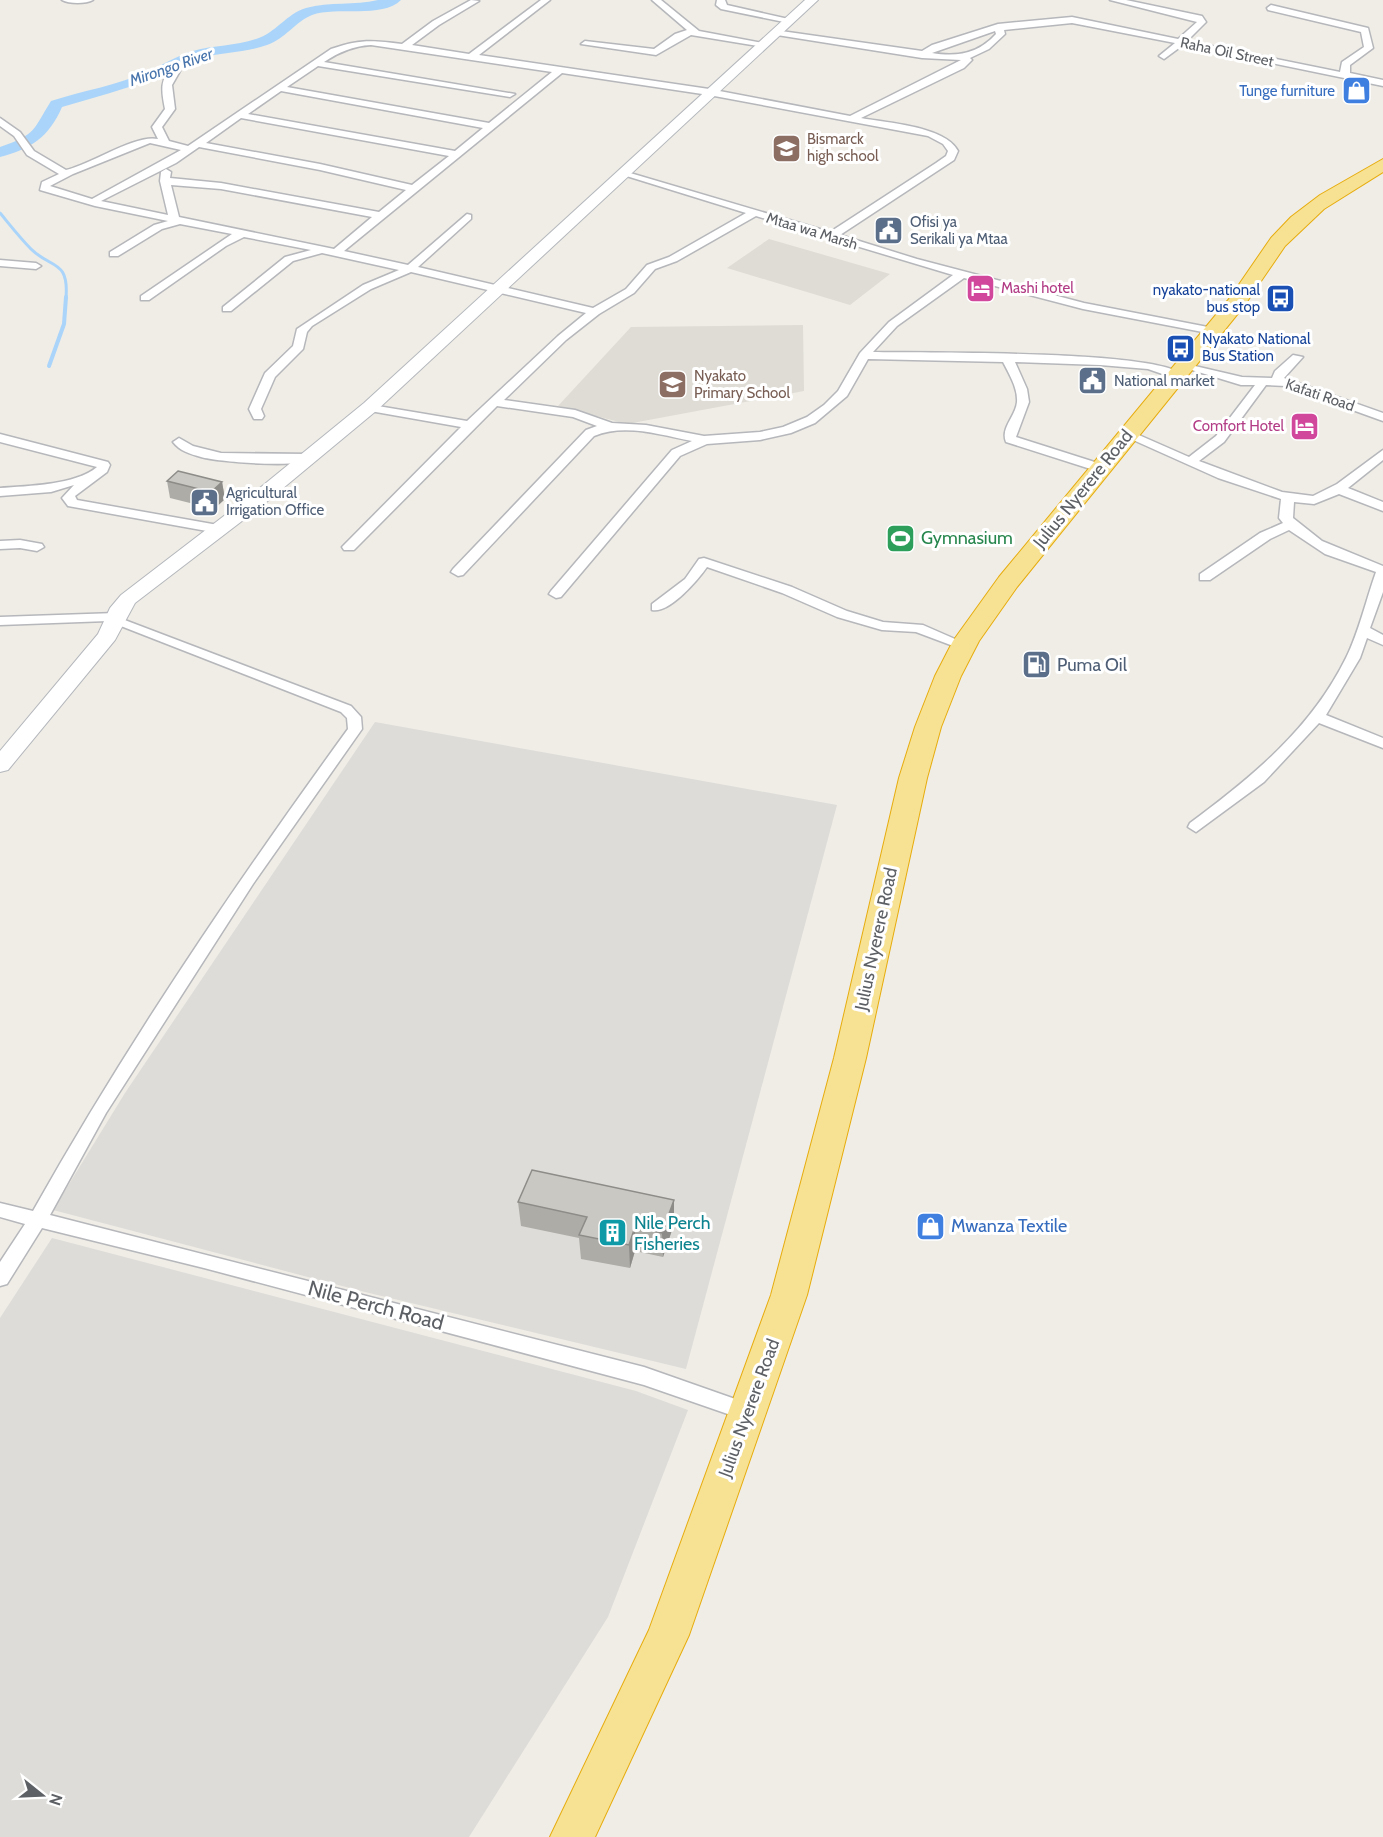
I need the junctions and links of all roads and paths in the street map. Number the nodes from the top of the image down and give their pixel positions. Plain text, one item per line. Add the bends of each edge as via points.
1 (66, 0) edge
2 (89, 0) edge
3 (546, 0) edge
4 (656, 0) edge
5 (722, 0) edge
6 (812, 0) edge
7 (1114, 0) edge
8 (475, 1) edge
9 (1271, 8) dead end
10 (789, 20) junction
11 (998, 27) junction
12 (777, 32) junction
13 (696, 33) junction
14 (957, 39) junction
15 (1181, 42) junction
16 (585, 44) dead end
17 (764, 44) junction
18 (405, 46) junction
19 (983, 47) junction
20 (922, 55) junction
21 (472, 56) junction
22 (1164, 56) dead end
23 (964, 57) junction
24 (314, 63) junction
25 (560, 70) junction
26 (174, 71) dead end
27 (1345, 75) junction
28 (1383, 83) edge
29 (278, 88) junction
30 (709, 92) junction
31 (510, 94) dead end
32 (239, 115) junction
33 (849, 120) junction
34 (0, 121) edge
35 (491, 126) junction
36 (164, 142) junction
37 (193, 147) junction
38 (456, 153) junction
39 (172, 161) junction
40 (1383, 164) edge
41 (624, 172) junction
42 (69, 173) junction
43 (165, 181) junction
44 (416, 189) junction
45 (94, 203) junction
46 (753, 213) junction
47 (382, 216) junction
48 (467, 217) dead end
49 (179, 220) junction
50 (243, 233) junction
51 (832, 236) junction
52 (324, 250) junction
53 (336, 252) junction
54 (114, 254) dead end
55 (0, 263) edge
56 (36, 266) dead end
57 (410, 269) junction
58 (962, 274) junction
59 (494, 290) junction
60 (145, 298) dead end
61 (227, 309) dead end
62 (595, 312) junction
63 (1213, 331) junction
64 (864, 355) junction
65 (1007, 357) junction
66 (1297, 357) dead end
67 (1181, 370) junction
68 (1277, 381) junction
69 (1262, 383) junction
70 (495, 402) junction
71 (370, 407) junction
72 (258, 416) dead end
73 (1383, 417) edge
74 (471, 424) junction
75 (607, 425) junction
76 (1128, 435) junction
77 (0, 438) edge
78 (705, 440) junction
79 (179, 442) dead end
80 (1383, 454) edge
81 (309, 458) junction
82 (1191, 461) junction
83 (1100, 468) junction
84 (92, 476) junction
85 (1338, 489) junction
86 (0, 492) edge
87 (1288, 498) junction
88 (1383, 507) edge
89 (1291, 524) junction
90 (218, 529) junction
91 (0, 545) edge
92 (37, 547) dead end
93 (349, 547) dead end
94 (1383, 571) edge
95 (458, 572) dead end
96 (1205, 577) dead end
97 (556, 594) dead end
98 (657, 607) dead end
99 (116, 619) junction
100 (0, 621) edge
101 (1364, 630) junction
102 (1383, 641) edge
103 (964, 646) junction
104 (1317, 717) junction
105 (1383, 743) edge
106 (0, 765) edge
107 (1196, 827) dead end
108 (0, 1210) edge
109 (39, 1219) junction
110 (0, 1278) edge
111 (748, 1412) junction
112 (572, 1837) edge

1 - 2 street
3 - 21 street
4 - 13 street
5 - 10 street via 720,5 724,8
6 - 10 street
7 - 15 street via 1199,18 1199,26
8 - 18 street
9 - 27 street via 1365,30 1370,48 1345,64
10 - 12 street
11 - 14 street, Raha Oil Street
11 - 15 street, Raha Oil Street via 1071,20
11 - 19 street via 999,37
12 - 17 street
12 - 20 street
13 - 16 street via 678,36 656,52
13 - 17 street
14 - 19 street
14 - 20 street, Raha Oil Street
15 - 22 street
15 - 27 street, Raha Oil Street
17 - 30 street
18 - 21 street
18 - 24 street via 357,43
19 - 23 street
20 - 23 street
21 - 25 street
23 - 33 street via 967,60 961,66
24 - 29 street
24 - 31 street
25 - 30 street
25 - 35 street
26 - 36 street via 167,81 170,109 157,127
27 - 28 street, Raha Oil Street
29 - 32 street
29 - 35 street
30 - 33 street
30 - 41 street
32 - 37 street
32 - 38 street
33 - 51 street via 930,134 944,139 953,151 950,158
34 - 42 street via 17,134 26,149 60,172
35 - 38 street
36 - 37 street
36 - 42 street via 144,142
37 - 39 street
37 - 44 street via 320,167
38 - 44 street
39 - 43 street
39 - 45 street
40 - 63 highway, Julius Nyerere Road via 1309,212 1284,235
41 - 46 street, Mtaa wa Marsh
41 - 59 street
42 - 45 street via 44,188
43 - 47 street via 221,186
43 - 49 street
44 - 47 street
45 - 49 street
46 - 51 street, Mtaa wa Marsh
46 - 62 street via 674,259 651,267 630,291
47 - 53 street
48 - 57 street
49 - 50 street
49 - 54 street
50 - 52 street
50 - 60 street
51 - 58 street, Mtaa wa Marsh
52 - 53 street
52 - 61 street via 289,260
53 - 57 street
55 - 56 street
57 - 59 street
57 - 72 street via 368,287 308,324 301,331 299,347 269,376 255,409
58 - 63 street, Mtaa wa Marsh via 1083,306
58 - 64 street via 904,315
59 - 62 street
59 - 71 street
62 - 70 street
63 - 67 highway, Julius Nyerere Road
64 - 65 street, Kafati Road
64 - 78 street via 843,393 811,420 760,436
65 - 67 street, Kafati Road
65 - 83 street via 1023,406 1010,439
66 - 68 street via 1278,374
67 - 69 street, Kafati Road
67 - 76 highway, Julius Nyerere Road
68 - 69 street, Kafati Road
68 - 73 street, Kafati Road
69 - 82 street via 1220,439
70 - 74 street
70 - 75 street via 575,414
71 - 74 street
71 - 81 street
74 - 93 street
75 - 78 street
75 - 95 street via 590,433
76 - 82 street
76 - 83 highway, Julius Nyerere Road
77 - 84 street via 104,465
78 - 97 street via 668,459
79 - 81 street via 188,449 240,460
80 - 85 street
81 - 90 street
82 - 87 street
83 - 103 highway, Julius Nyerere Road via 1008,582
84 - 86 street via 51,488
84 - 90 street via 70,494 69,501
85 - 87 street via 1314,500
85 - 88 street
87 - 89 street via 1286,518
89 - 94 street via 1321,545
89 - 96 street via 1264,536
90 - 99 street via 128,599
91 - 92 street
94 - 101 street
98 - 103 street via 690,582 704,562 842,614 882,626 918,628
99 - 100 street
99 - 106 street via 101,645
99 - 109 street via 346,709 356,723 247,880 100,1108
101 - 102 street
101 - 104 street via 1353,658
103 - 111 highway, Julius Nyerere Road via 928,727 913,778 850,1058 789,1295
104 - 105 street
104 - 107 street via 1259,779
108 - 109 street, Nile Perch Road
109 - 110 street
109 - 111 street, Nile Perch Road via 644,1376
111 - 112 highway, Julius Nyerere Road via 668,1635

